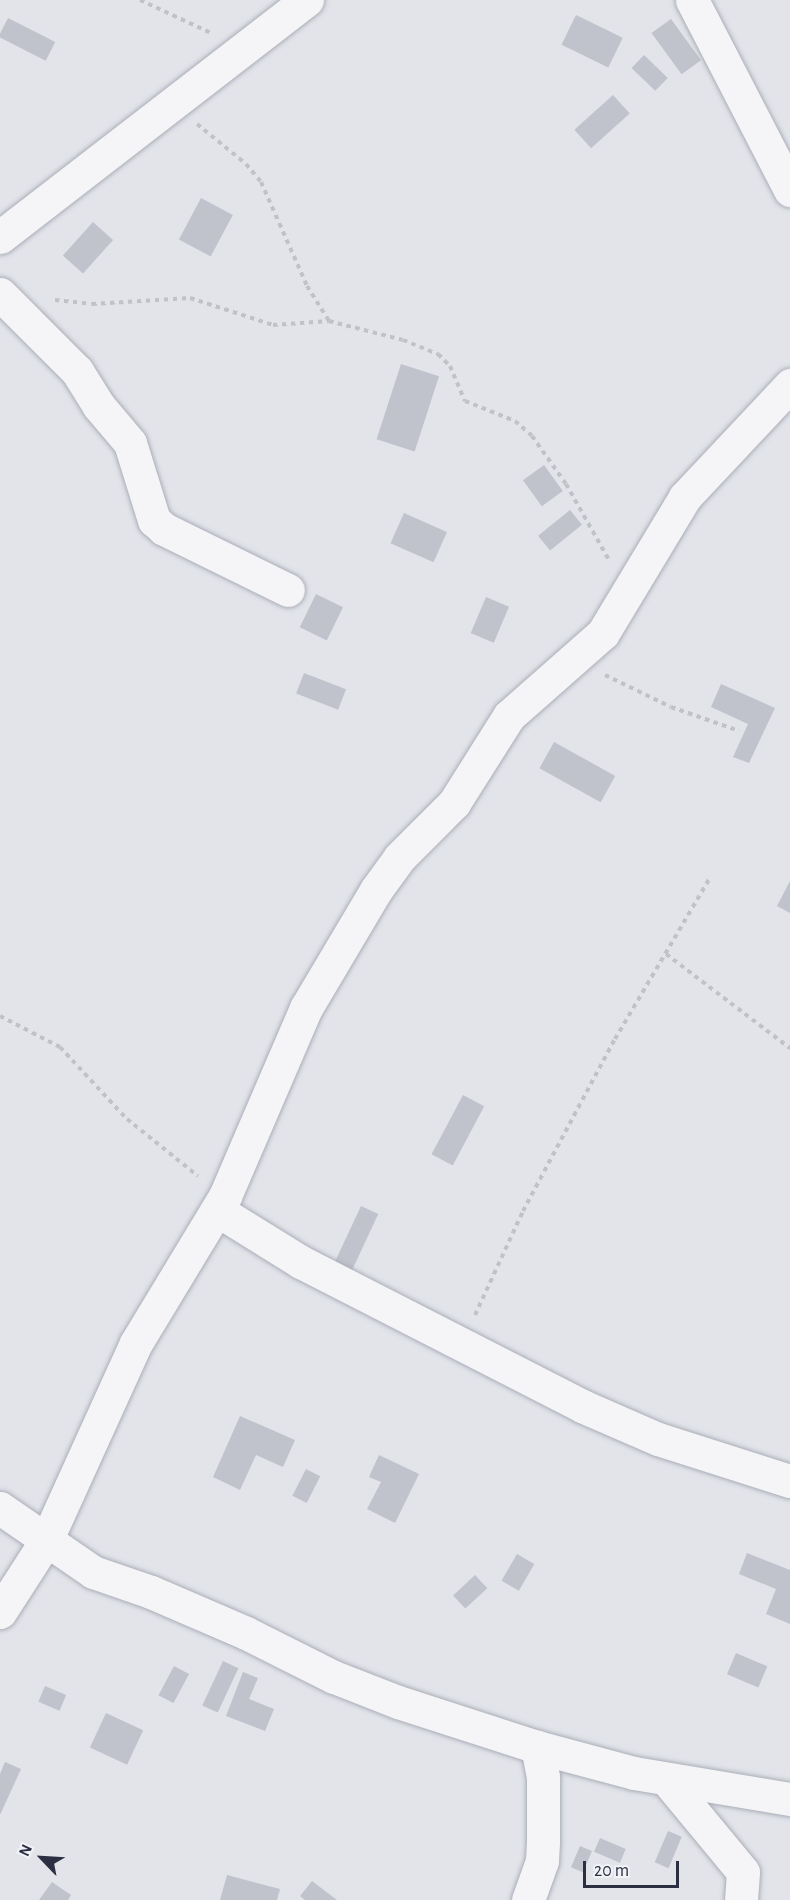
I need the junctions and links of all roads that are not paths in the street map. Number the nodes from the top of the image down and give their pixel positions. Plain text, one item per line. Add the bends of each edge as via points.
1 (307, 0) edge
2 (692, 0) edge
3 (790, 190) edge
4 (0, 237) edge
5 (2, 295) edge
6 (790, 385) edge
7 (288, 590) dead end
8 (221, 1203) junction
9 (790, 1481) edge
10 (0, 1508) edge
11 (47, 1539) junction
12 (0, 1612) edge
13 (537, 1748) junction
14 (667, 1780) junction
15 (790, 1799) edge
16 (528, 1900) edge
17 (741, 1900) edge

1 - 4 street
2 - 3 street
5 - 7 street via 77,370 98,405 130,443 154,520 164,529
6 - 8 street via 686,497 603,633 509,716 454,803 399,858 376,890 306,1008
8 - 9 street via 301,1262 461,1346 658,1439
8 - 11 street via 136,1343
10 - 11 street
11 - 12 street
11 - 13 street via 93,1572 123,1580 246,1633 334,1677
13 - 14 street
13 - 16 street via 543,1776 542,1861
14 - 15 street
14 - 17 street via 744,1872

